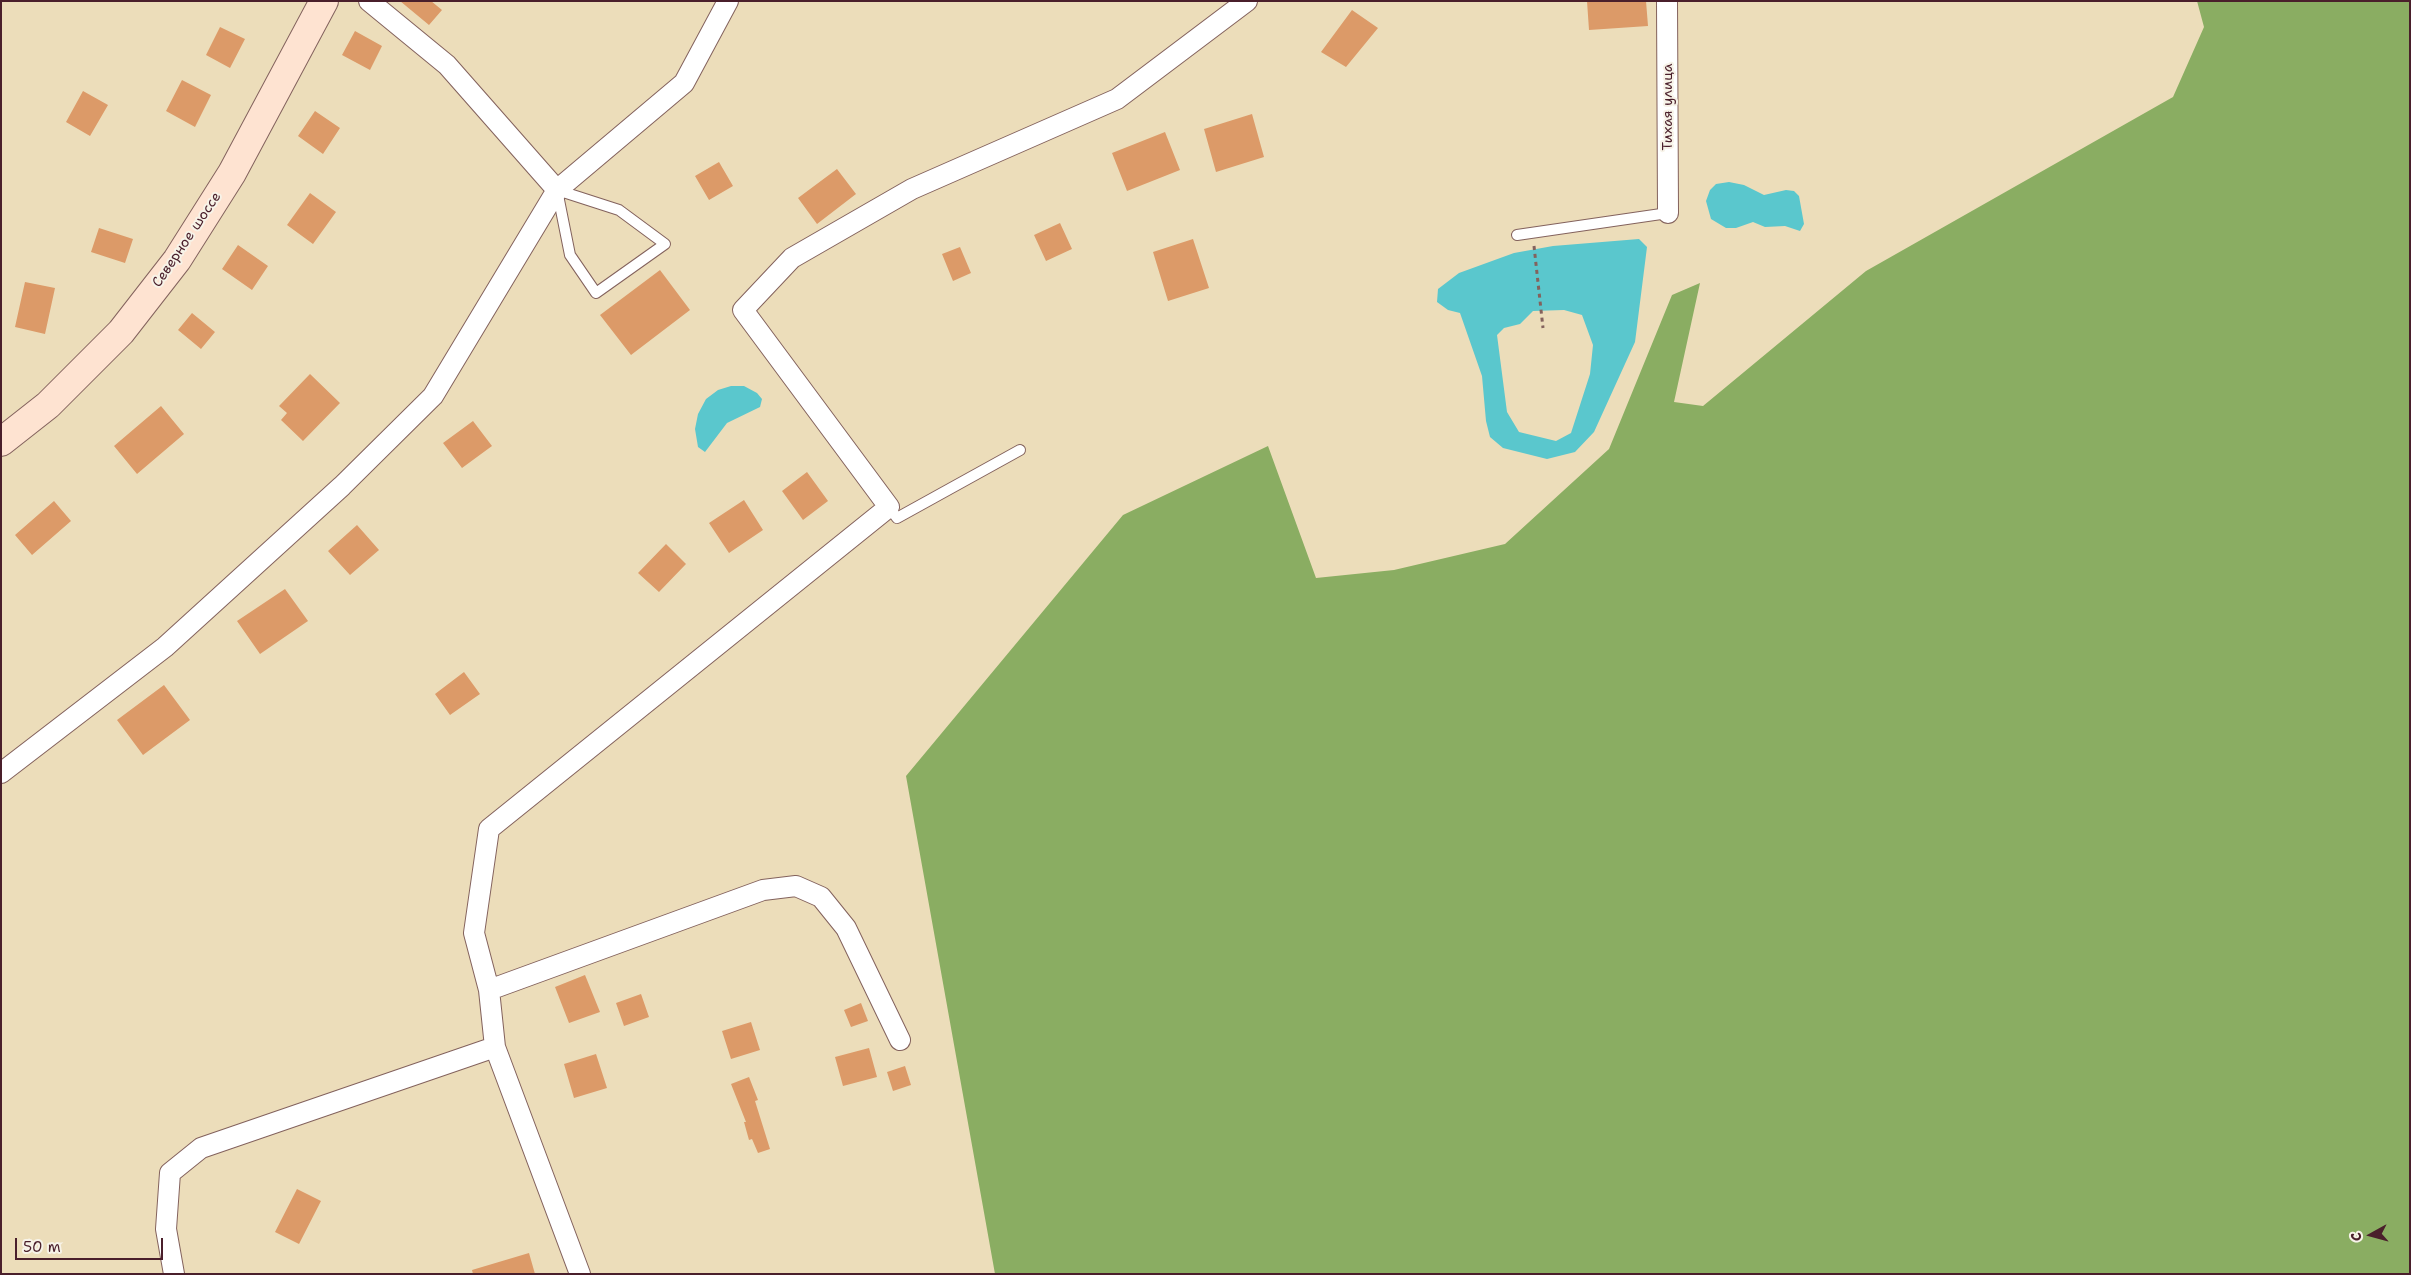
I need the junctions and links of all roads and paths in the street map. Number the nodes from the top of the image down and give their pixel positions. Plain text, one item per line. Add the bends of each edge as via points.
1 (324, 1) edge
2 (369, 1) edge
3 (728, 1) edge
4 (1247, 1) edge
5 (1668, 1) edge
6 (557, 190) junction
7 (1668, 213) joint
8 (1532, 233) junction
9 (1517, 235) dead end
10 (1543, 328) dead end
11 (1, 442) edge
12 (1020, 450) dead end
13 (888, 507) junction
14 (1, 773) edge
15 (489, 990) junction
16 (900, 1040) dead end
17 (494, 1046) junction
18 (174, 1274) edge
19 (580, 1274) edge

1 - 11 main road, Северное шоссе via 232,173 177,260 121,332 48,405
2 - 6 street via 447,65
3 - 6 street via 684,83
4 - 13 street via 1117,99 912,189 792,258 744,310
5 - 7 street, Тихая улица
6 - 6 lane via 619,210 665,244 596,293 570,255
6 - 14 street via 433,396 342,486 165,646
7 - 8 lane
8 - 9 lane
8 - 10 path
12 - 13 lane via 897,518
13 - 15 street via 490,829 474,933
15 - 16 street via 763,890 796,886 821,897 846,928
15 - 17 street
17 - 18 street via 201,1148 170,1173 166,1229
17 - 19 street

